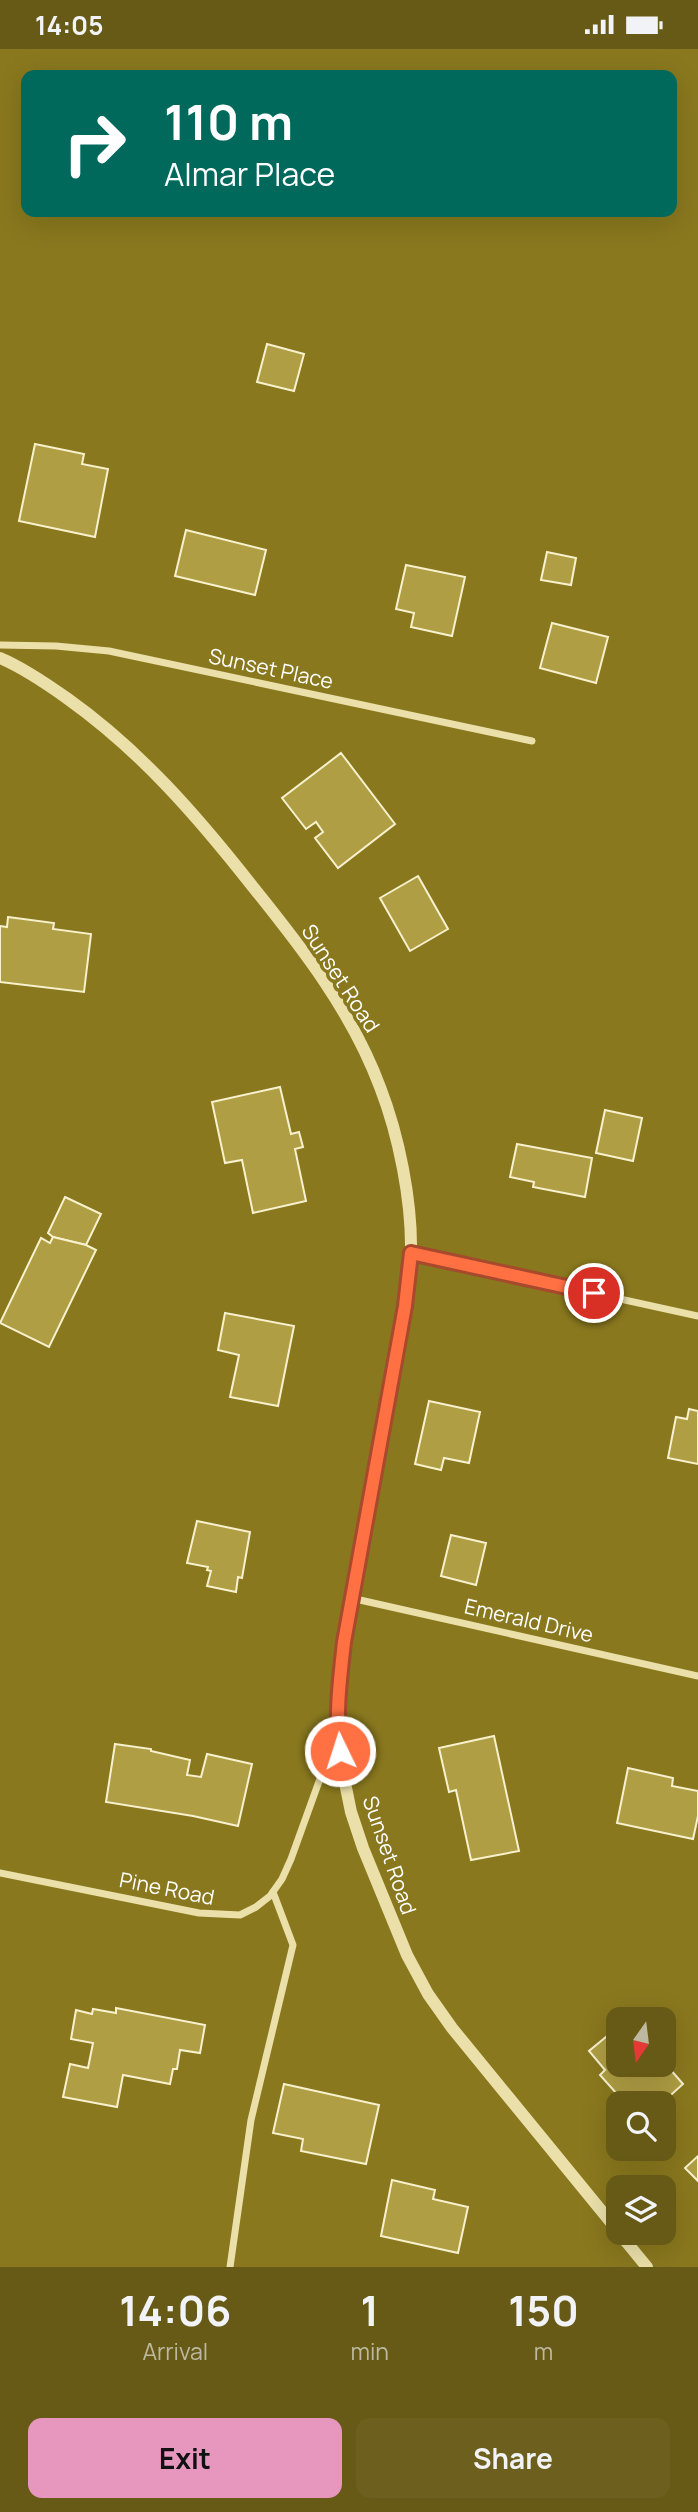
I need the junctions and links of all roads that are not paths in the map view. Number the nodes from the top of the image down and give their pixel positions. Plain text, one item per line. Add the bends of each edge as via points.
1 (0, 645) edge
2 (0, 658) edge
3 (532, 741) dead end
4 (411, 1253) junction
5 (698, 1317) edge
6 (351, 1598) junction
7 (698, 1676) edge
8 (337, 1730) junction
9 (0, 1873) edge
10 (273, 1892) junction
11 (606, 2216) edge
12 (629, 2245) edge
13 (230, 2267) edge
14 (647, 2267) edge

1 - 3 street, Sunset Place via 109,652
2 - 4 street, Sunset Road via 85,711 178,795 331,989 360,1039 397,1139
4 - 5 street
4 - 6 street, Sunset Road
6 - 7 street, Emerald Drive
6 - 8 street, Sunset Road
8 - 10 street, Pine Road via 291,1859
8 - 11 street, Sunset Road via 351,1812 363,1848 391,1920 428,1994
9 - 10 street, Pine Road via 221,1916 240,1915
10 - 13 street via 293,1945 251,2120
12 - 14 street, Sunset Road

